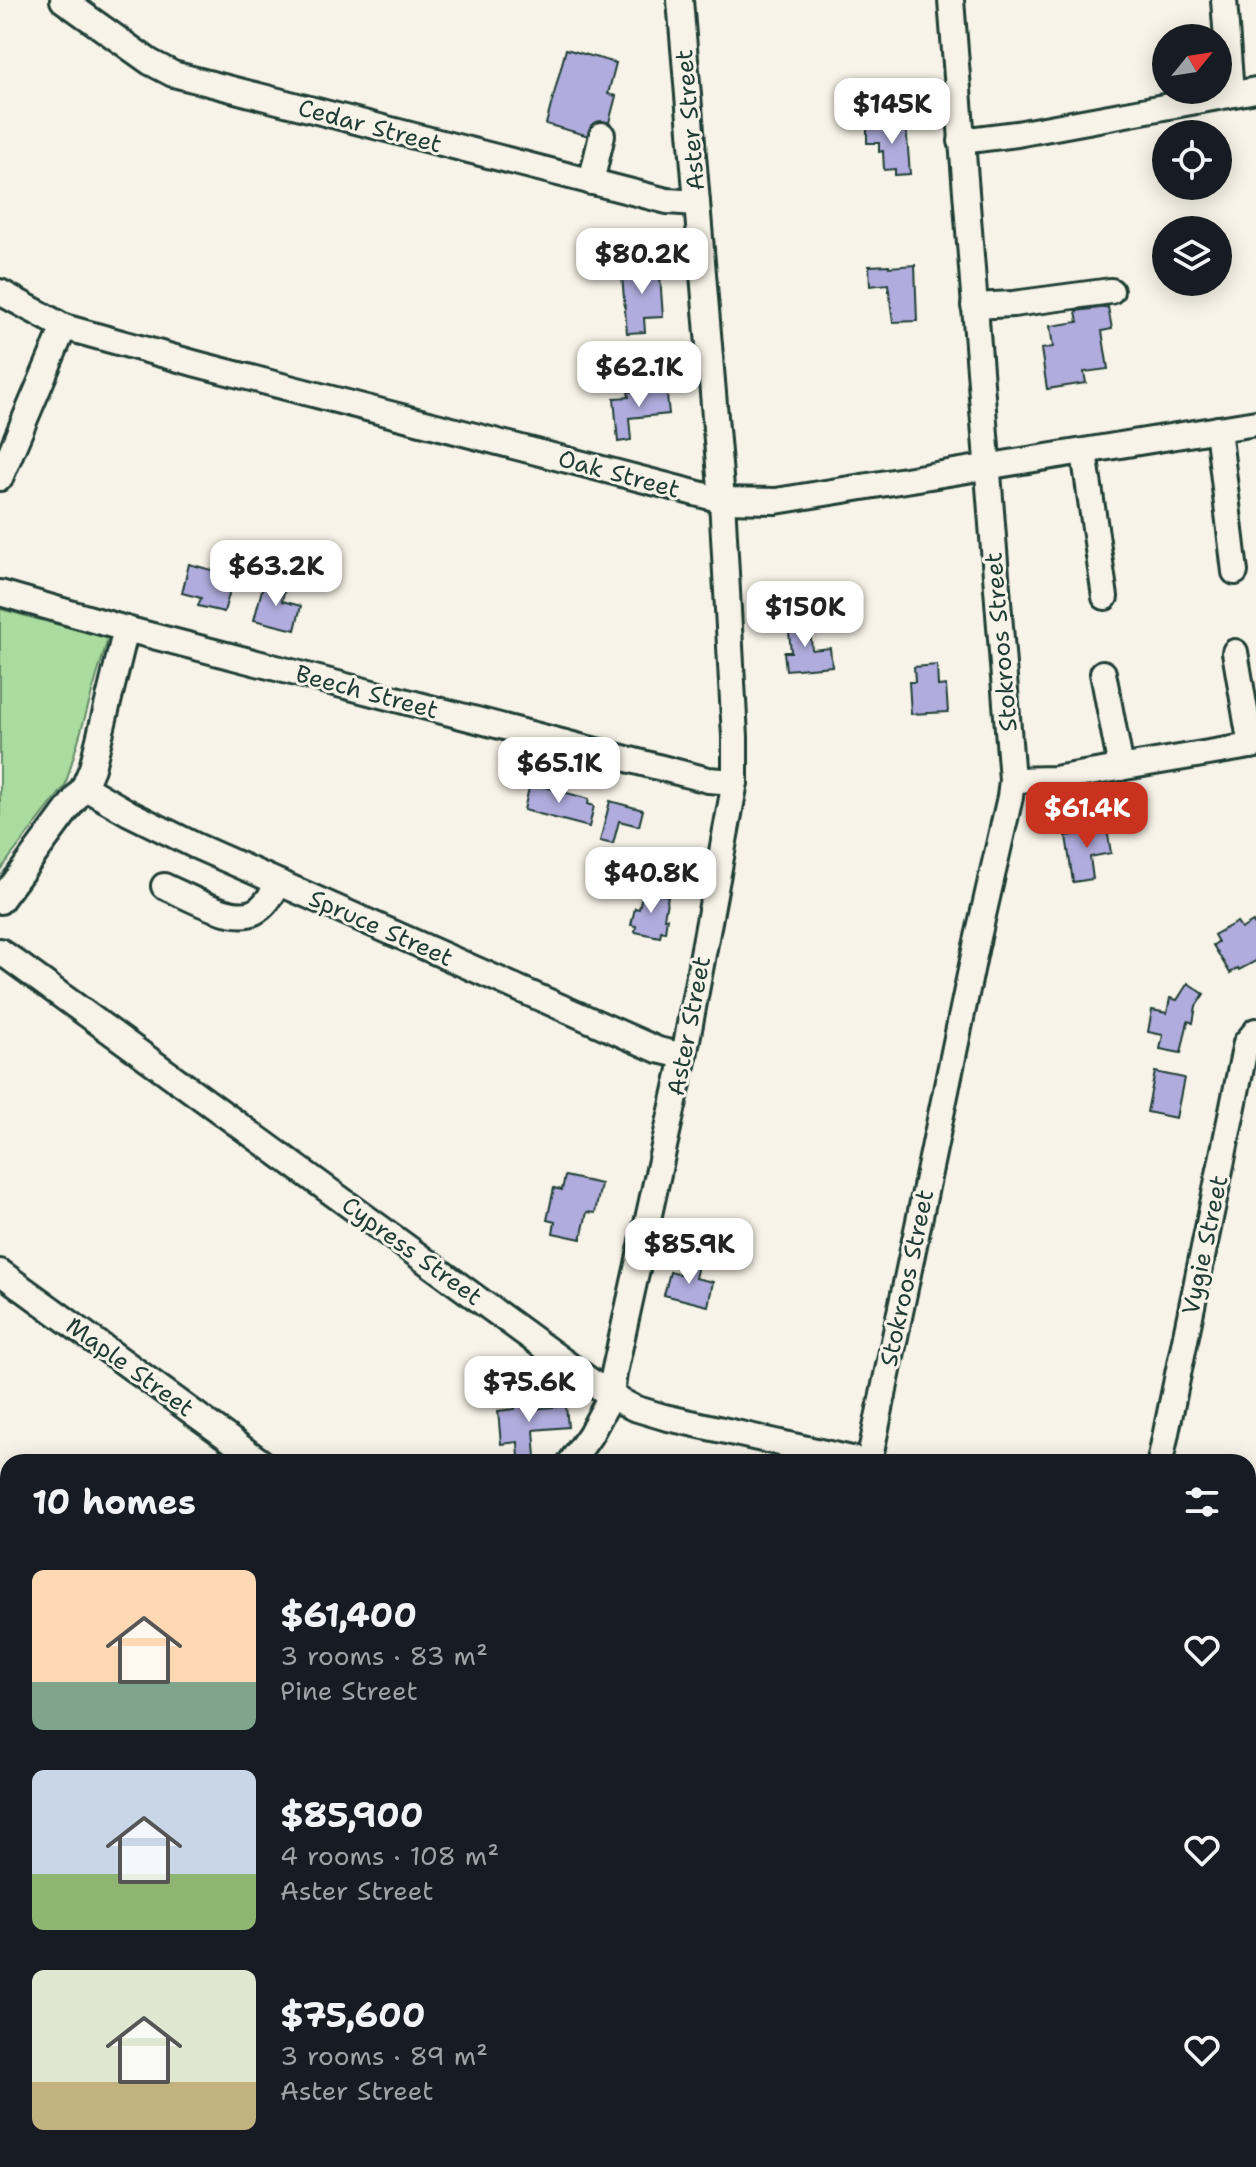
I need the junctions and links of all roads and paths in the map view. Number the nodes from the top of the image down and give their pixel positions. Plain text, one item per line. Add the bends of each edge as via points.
1 (63, 0) edge
2 (680, 0) edge
3 (951, 0) edge
4 (1224, 0) edge
5 (1226, 24) edge
6 (1256, 90) edge
7 (1232, 94) edge
8 (1178, 104) edge
9 (602, 135) dead end
10 (961, 141) junction
11 (591, 182) junction
12 (697, 203) junction
13 (1111, 291) dead end
14 (0, 292) edge
15 (974, 306) junction
16 (64, 327) junction
17 (1256, 423) edge
18 (1218, 429) junction
19 (1084, 452) junction
20 (986, 468) junction
21 (0, 478) edge
22 (722, 500) junction
23 (1235, 572) dead end
24 (0, 593) edge
25 (1105, 597) dead end
26 (126, 629) junction
27 (1235, 652) dead end
28 (1103, 673) dead end
29 (1254, 745) edge
30 (1121, 768) junction
31 (1012, 780) junction
32 (735, 782) junction
33 (84, 787) junction
34 (279, 883) junction
35 (164, 886) dead end
36 (0, 901) edge
37 (0, 951) edge
38 (1256, 1031) edge
39 (684, 1056) junction
40 (0, 1272) edge
41 (611, 1396) junction
42 (250, 1454) edge
43 (577, 1454) edge
44 (831, 1454) edge
45 (869, 1454) edge
46 (1162, 1454) edge

1 - 11 street, Cedar Street via 173,74
2 - 12 street, Aster Street
3 - 10 street, Stokroos Street
4 - 5 street
6 - 7 street
8 - 10 street
9 - 11 street
10 - 15 street, Stokroos Street
11 - 12 street, Cedar Street
12 - 22 street, Aster Street
13 - 15 street
14 - 16 street, Oak Street
15 - 20 street, Stokroos Street
16 - 21 street
16 - 22 street, Oak Street
17 - 18 street, Oak Street
18 - 19 street, Oak Street
18 - 23 street
19 - 20 street, Oak Street
19 - 25 street
20 - 22 street, Oak Street via 776,501
20 - 31 street, Stokroos Street
22 - 32 street, Aster Street
24 - 26 street, Beech Street
26 - 32 street, Beech Street via 708,780
26 - 33 street
27 - 29 street
28 - 30 street
29 - 30 street
30 - 31 street
31 - 45 street, Stokroos Street
32 - 39 street, Aster Street
33 - 34 street, Spruce Street
33 - 36 street
34 - 35 street via 256,911 237,914
34 - 39 street, Spruce Street via 658,1050
37 - 41 street, Cypress Street
38 - 46 street, Vygie Street via 1246,1043
39 - 41 street, Aster Street
40 - 42 street, Maple Street
41 - 43 street, Aster Street
41 - 44 street, Cypress Street via 664,1417

